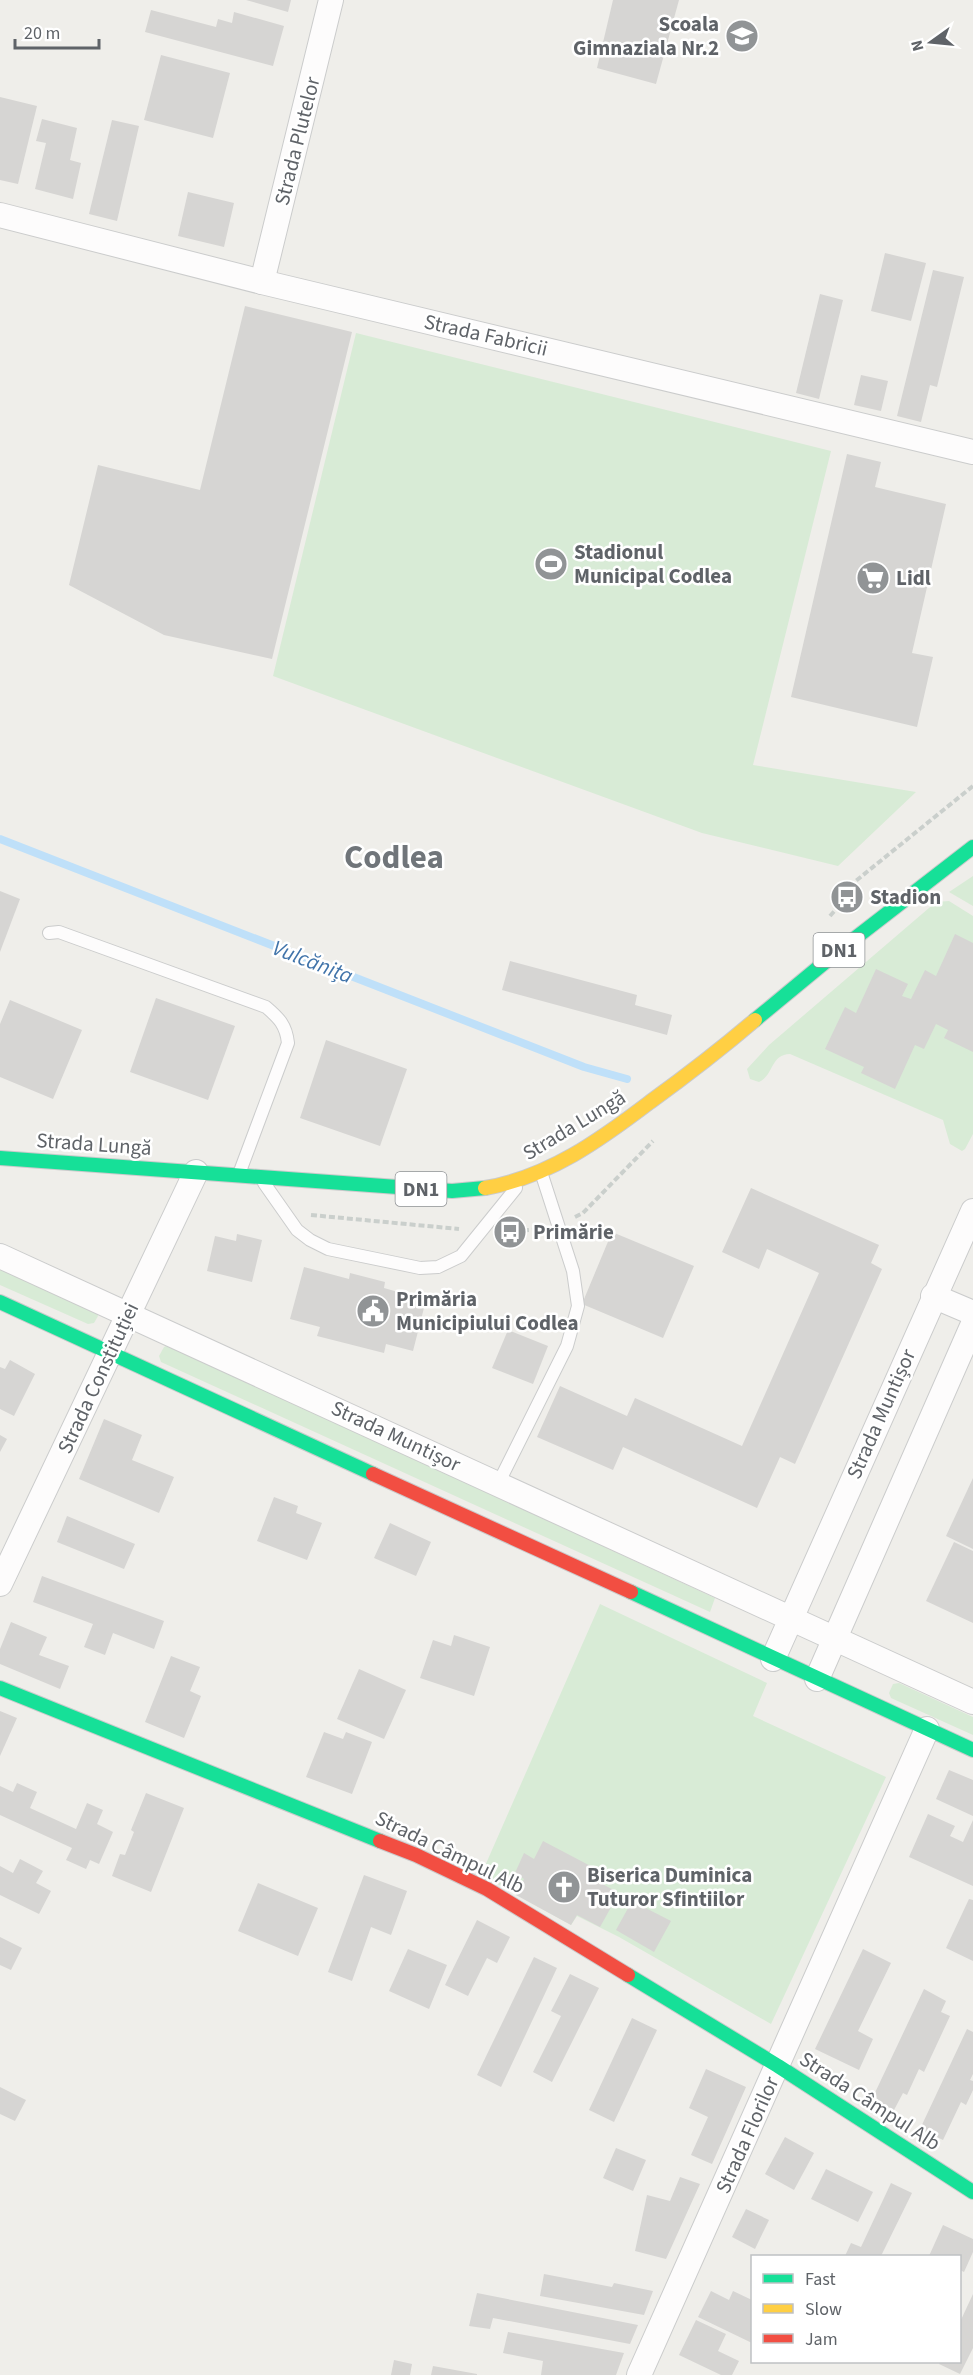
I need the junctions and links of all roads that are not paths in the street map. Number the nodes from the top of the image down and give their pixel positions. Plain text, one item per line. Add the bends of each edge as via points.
1 (331, 0) edge
2 (0, 215) edge
3 (262, 282) junction
4 (973, 452) edge
5 (973, 847) edge
6 (49, 933) dead end
7 (0, 1158) edge
8 (196, 1172) junction
9 (541, 1172) junction
10 (238, 1175) junction
11 (260, 1177) junction
12 (523, 1180) junction
13 (973, 1211) edge
14 (0, 1256) edge
15 (933, 1296) junction
16 (0, 1302) edge
17 (129, 1313) junction
18 (973, 1313) edge
19 (973, 1324) edge
20 (111, 1353) junction
21 (498, 1484) junction
22 (0, 1584) edge
23 (791, 1618) junction
24 (835, 1638) junction
25 (772, 1659) junction
26 (817, 1679) junction
27 (0, 1688) edge
28 (973, 1702) edge
29 (927, 1729) junction
30 (973, 1750) edge
31 (778, 2066) junction
32 (973, 2192) edge
33 (639, 2375) edge

1 - 3 street, Strada Plutelor
2 - 3 street, Strada Fabricii
3 - 4 street, Strada Fabricii
5 - 9 main road, Strada Lungă / DN1 via 630,1119
6 - 10 lane via 59,932 266,1007 279,1017 287,1030 288,1043
7 - 8 main road, Strada Lungă / DN1
8 - 10 main road, Strada Lungă / DN1
8 - 17 street, Strada Constituției
9 - 12 main road, Strada Lungă / DN1
9 - 21 lane via 573,1271 578,1306 567,1346
10 - 11 main road, Strada Lungă / DN1
11 - 12 main road, Strada Lungă / DN1 via 452,1191
11 - 12 lane via 297,1230 310,1240 328,1249 420,1268 438,1267 461,1256
13 - 15 street, Strada Muntișor
14 - 17 street, Strada Muntișor
15 - 18 street
15 - 23 street, Strada Muntișor
16 - 20 main road, Strada Muntișor
17 - 20 street, Strada Constituției
17 - 21 street, Strada Muntișor
19 - 24 street
20 - 22 street, Strada Constituției
20 - 25 main road, Strada Muntișor
21 - 23 street, Strada Muntișor
23 - 24 street, Strada Muntișor
23 - 25 street, Strada Muntișor
24 - 26 street
24 - 28 street, Strada Muntișor
25 - 26 main road, Strada Muntișor
26 - 29 main road, Strada Muntișor
27 - 31 main road, Strada Câmpul Alb via 416,1854 487,1889
29 - 30 main road, Strada Muntișor
29 - 31 street, Strada Florilor
31 - 32 main road, Strada Câmpul Alb
31 - 33 street, Strada Florilor

